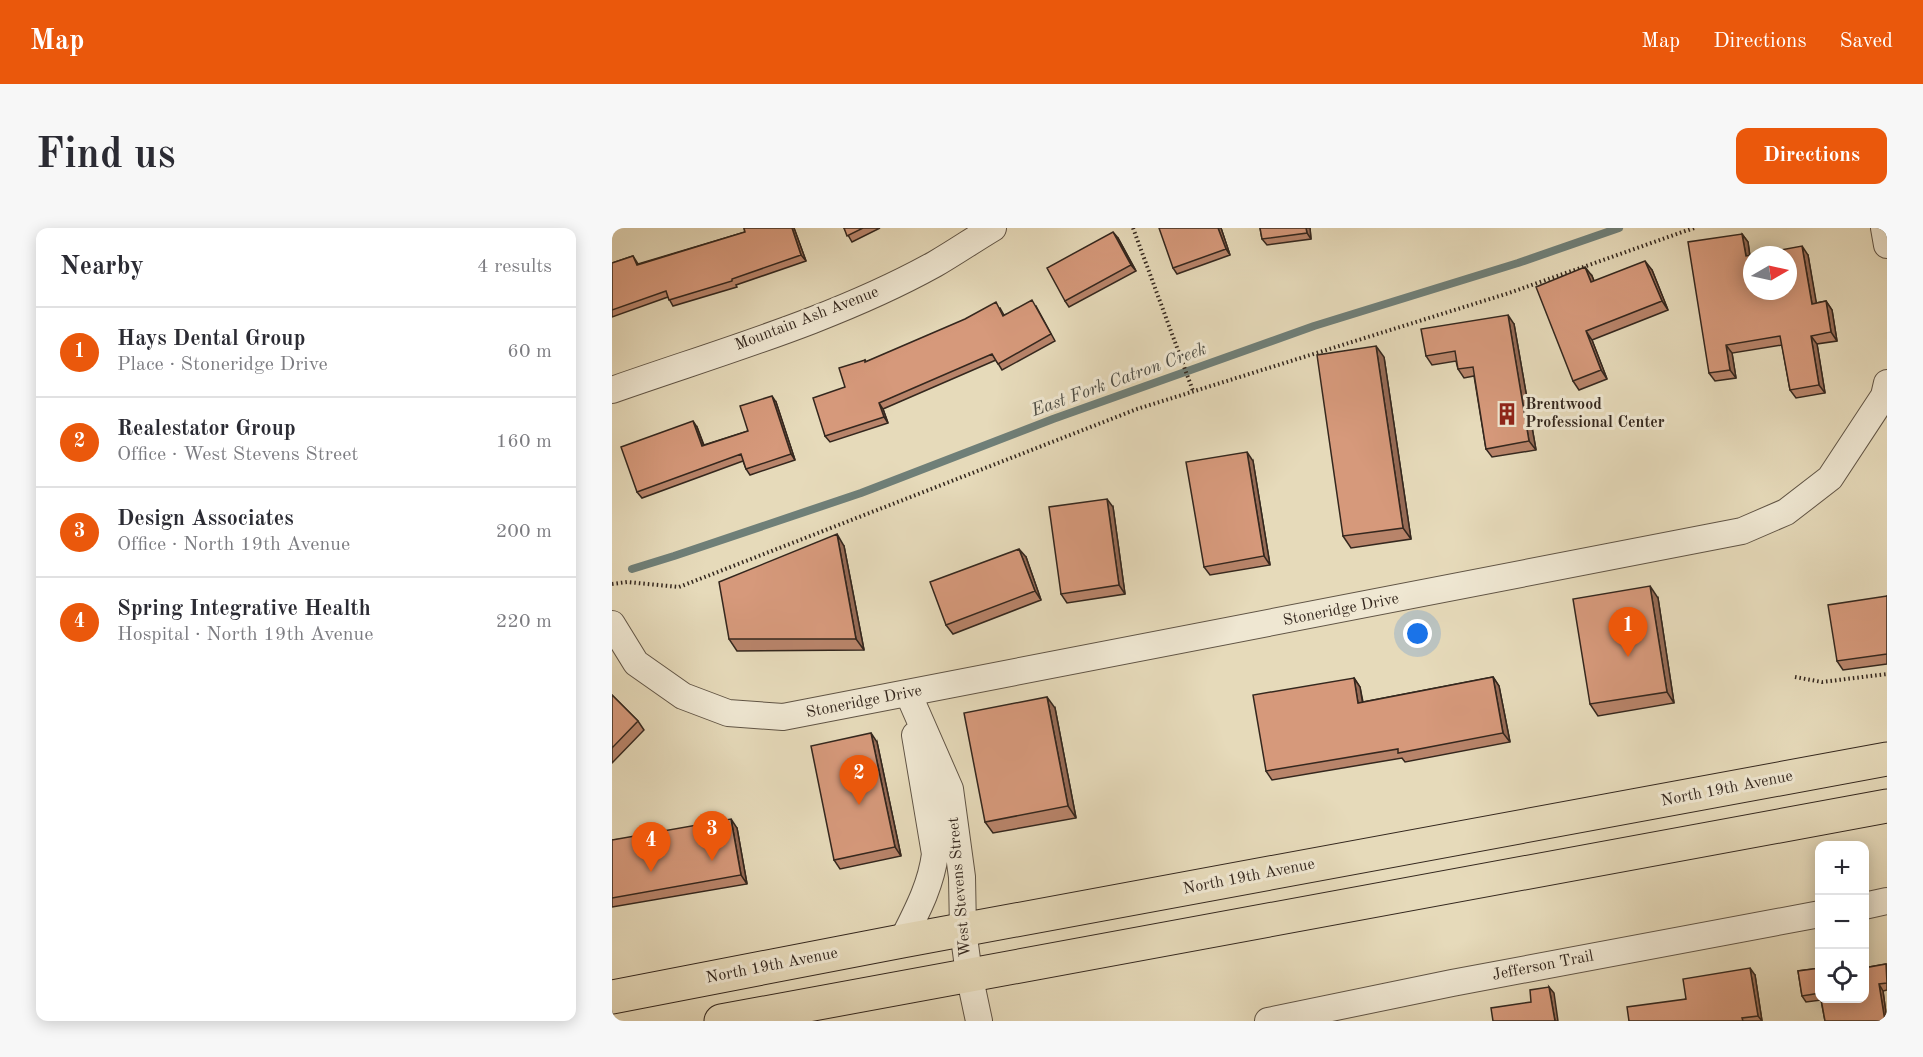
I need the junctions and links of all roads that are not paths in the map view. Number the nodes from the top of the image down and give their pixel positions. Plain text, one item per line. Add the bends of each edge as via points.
1 (993, 228) edge
2 (1884, 228) edge
3 (1887, 245) edge
4 (1887, 384) edge
5 (612, 390) edge
6 (612, 624) edge
7 (908, 693) junction
8 (1887, 759) edge
9 (1887, 806) edge
10 (1887, 901) edge
11 (1869, 905) edge
12 (1815, 915) edge
13 (963, 930) junction
14 (902, 941) junction
15 (969, 974) junction
16 (612, 997) edge
17 (721, 1021) edge
18 (979, 1021) edge
19 (1268, 1021) edge

1 - 5 street, Mountain Ash Avenue via 935,264 856,302
2 - 3 street
4 - 7 street, Stoneridge Drive via 1884,396 1830,478 1786,512 1742,531
6 - 7 street, Stoneridge Drive via 636,663 683,696 728,713 783,717
7 - 13 street, West Stevens Street via 950,789 962,877
7 - 14 street, West Stevens Street via 935,854 922,900
8 - 13 main road, North 19th Avenue
9 - 15 main road
10 - 11 street
12 - 19 street, Jefferson Trail
13 - 14 main road, North 19th Avenue
13 - 15 street, West Stevens Street
14 - 16 main road, North 19th Avenue
15 - 17 main road
15 - 18 street, West Stevens Street

